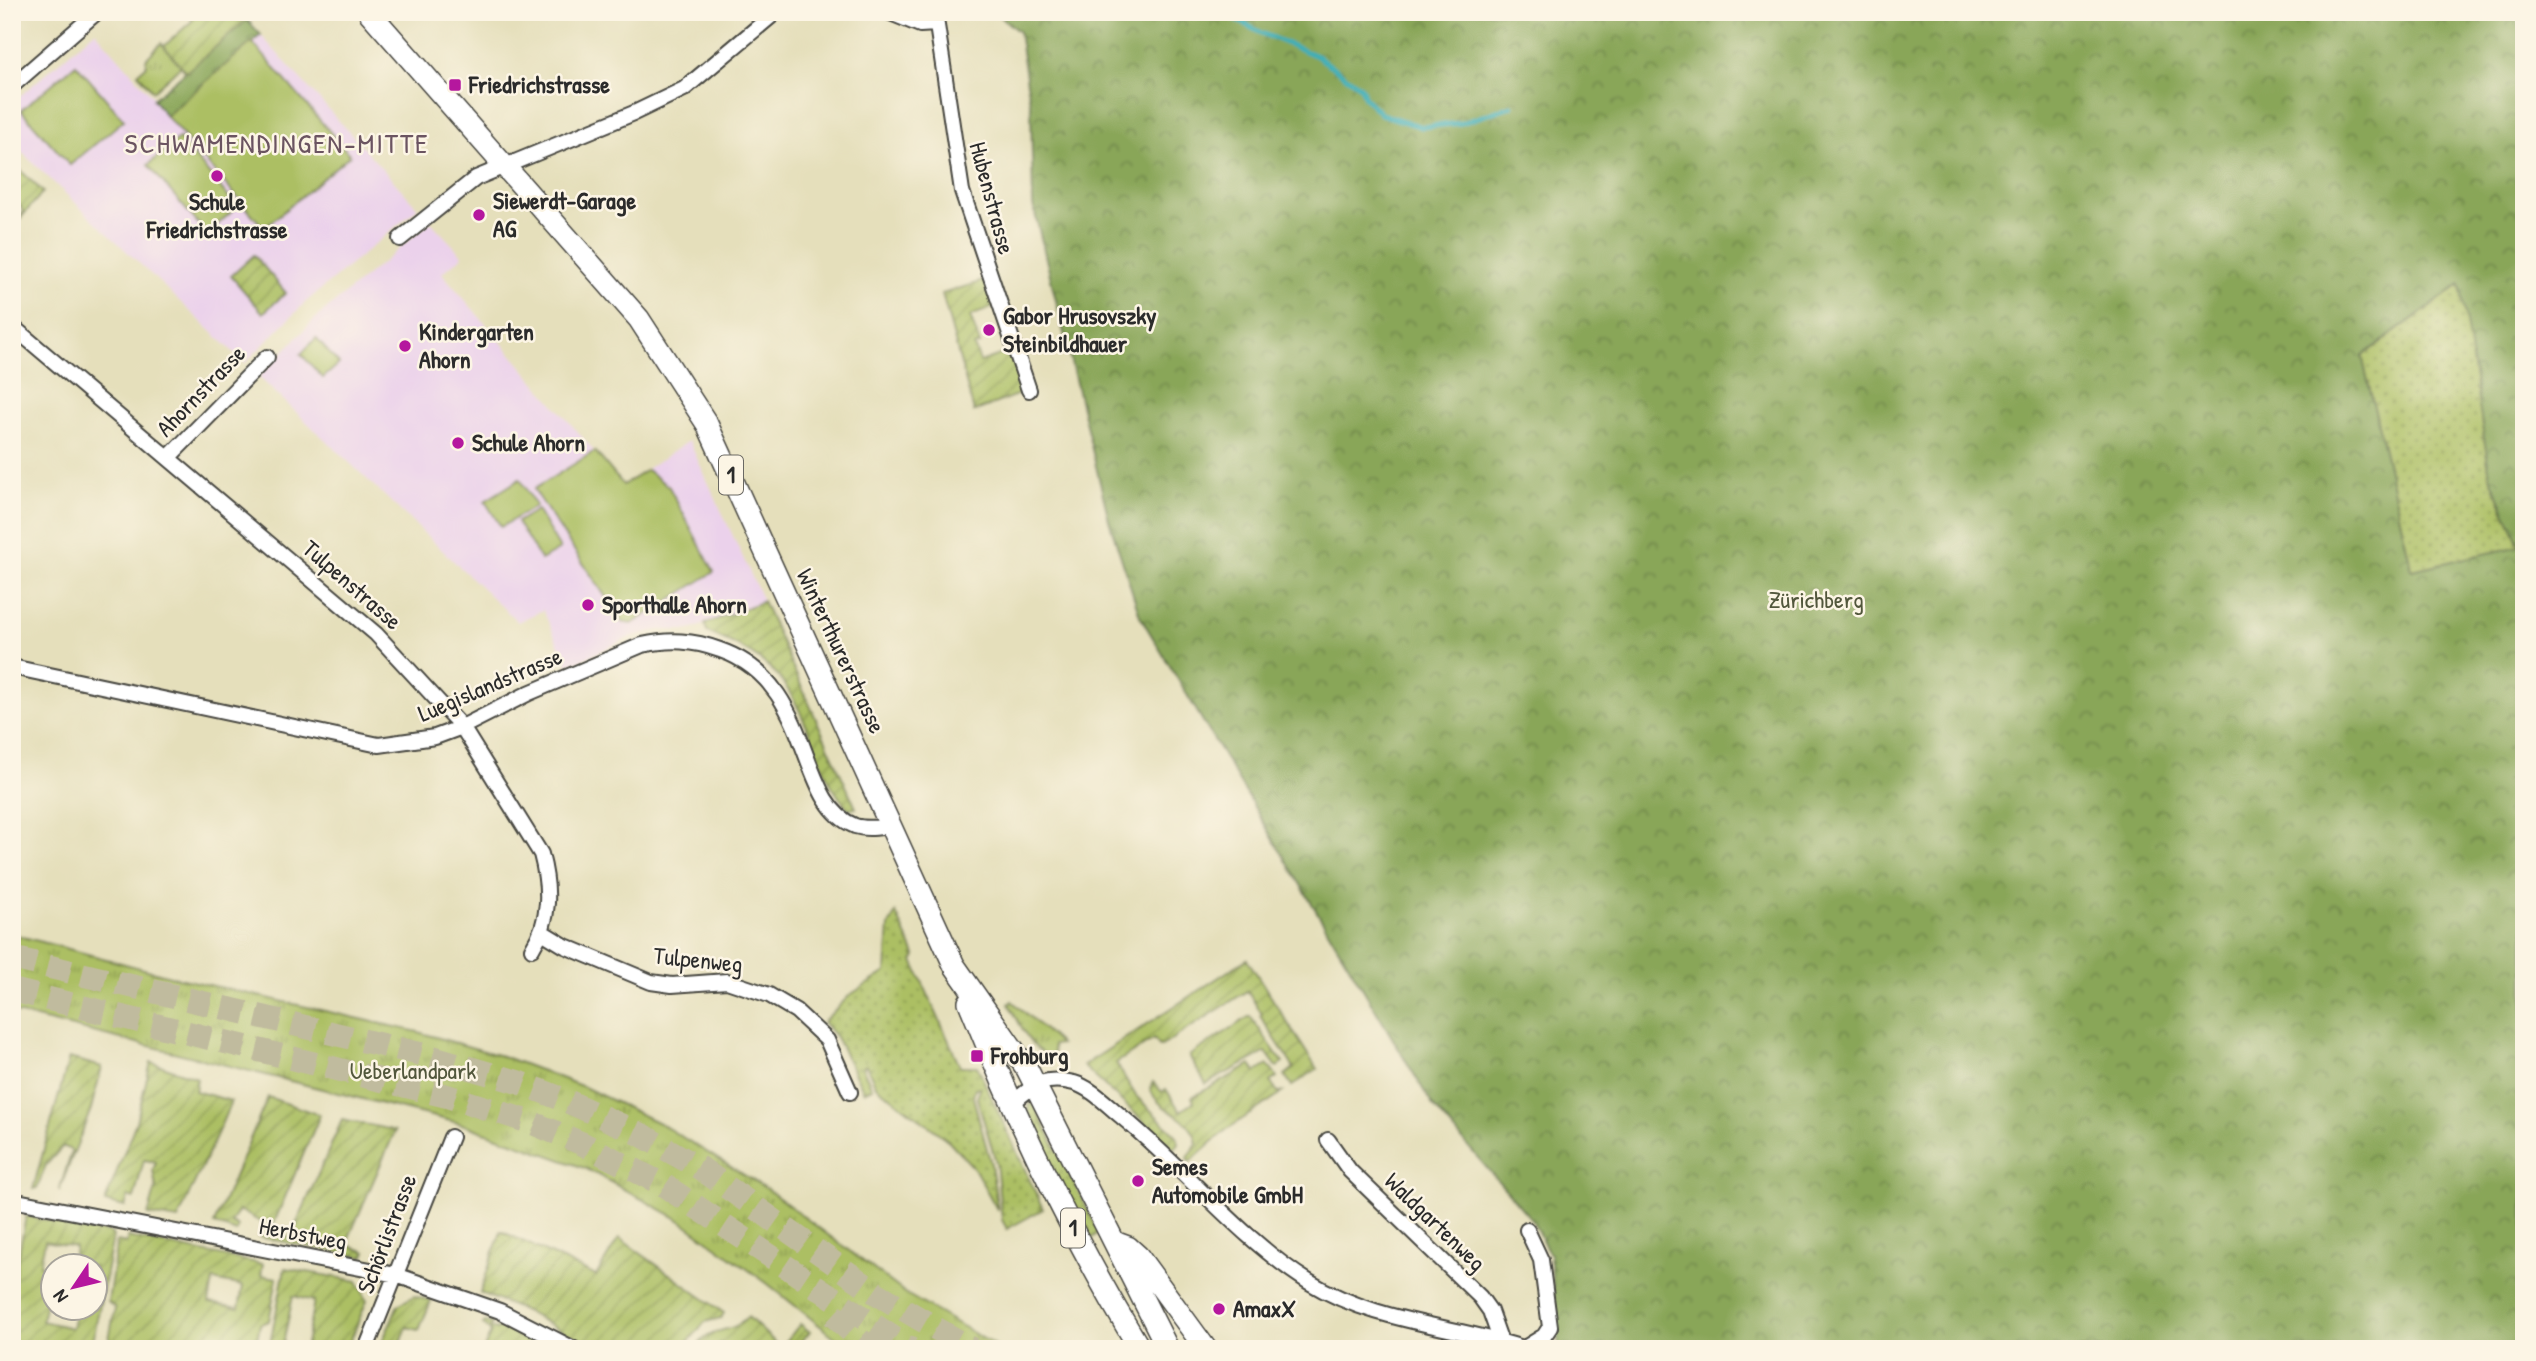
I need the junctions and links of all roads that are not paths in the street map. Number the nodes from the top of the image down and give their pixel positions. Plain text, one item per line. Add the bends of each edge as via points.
1 (97, 12) edge
2 (369, 12) edge
3 (776, 12) edge
4 (888, 12) edge
5 (935, 18) edge
6 (12, 86) edge
7 (505, 166) junction
8 (400, 239) dead end
9 (12, 327) edge
10 (267, 358) dead end
11 (1029, 390) dead end
12 (169, 457) junction
13 (12, 667) edge
14 (462, 727) junction
15 (892, 826) junction
16 (542, 932) junction
17 (532, 950) dead end
18 (954, 964) junction
19 (1034, 1084) junction
20 (850, 1092) dead end
21 (1013, 1103) junction
22 (451, 1137) dead end
23 (1328, 1140) dead end
24 (12, 1200) edge
25 (1527, 1230) dead end
26 (1115, 1242) junction
27 (1088, 1260) junction
28 (396, 1275) junction
29 (1501, 1342) junction
30 (1524, 1348) edge
31 (366, 1349) edge
32 (573, 1349) edge
33 (1140, 1349) edge
34 (1168, 1349) edge
35 (1206, 1349) edge

1 - 6 street
2 - 7 main road, Winterthurerstrasse / 1
3 - 7 street via 684,89
4 - 5 street via 919,24
5 - 11 street, Hubenstrasse via 962,191
7 - 8 street via 476,178
7 - 15 main road, Winterthurerstrasse / 1 via 639,319 690,393
9 - 12 street, Tulpenstrasse
10 - 12 street, Ahornstrasse
12 - 14 street, Tulpenstrasse via 376,634
13 - 14 street, Luegislandstrasse via 379,745 435,737
14 - 15 street, Luegislandstrasse via 528,693 642,645 662,640 700,643 752,666 771,683 792,717 818,786 846,821 870,829
14 - 16 street, Tulpenstrasse via 541,854 548,877
15 - 18 main road, Winterthurerstrasse / 1
16 - 17 street, Tulpenstrasse
16 - 20 street, Tulpenweg via 652,982 727,981 769,995 796,1011 827,1040
18 - 19 main road, Winterthurerstrasse / 1
18 - 21 main road, 1
19 - 21 street
19 - 26 main road, Winterthurerstrasse / 1
19 - 29 street via 1056,1081 1090,1091 1251,1236 1308,1281 1386,1316
21 - 27 main road, 1
22 - 28 street, Schörlistrasse
23 - 29 street, Waldgartenweg via 1350,1171 1480,1297
24 - 28 street, Herbstweg
25 - 30 street via 1541,1260 1550,1327
26 - 27 main road
26 - 34 main road
26 - 35 main road, Winterthurerstrasse / 1 via 1138,1256
27 - 33 main road, 1
28 - 31 street, Schörlistrasse
28 - 32 street, Herbstweg via 500,1311
29 - 30 street

